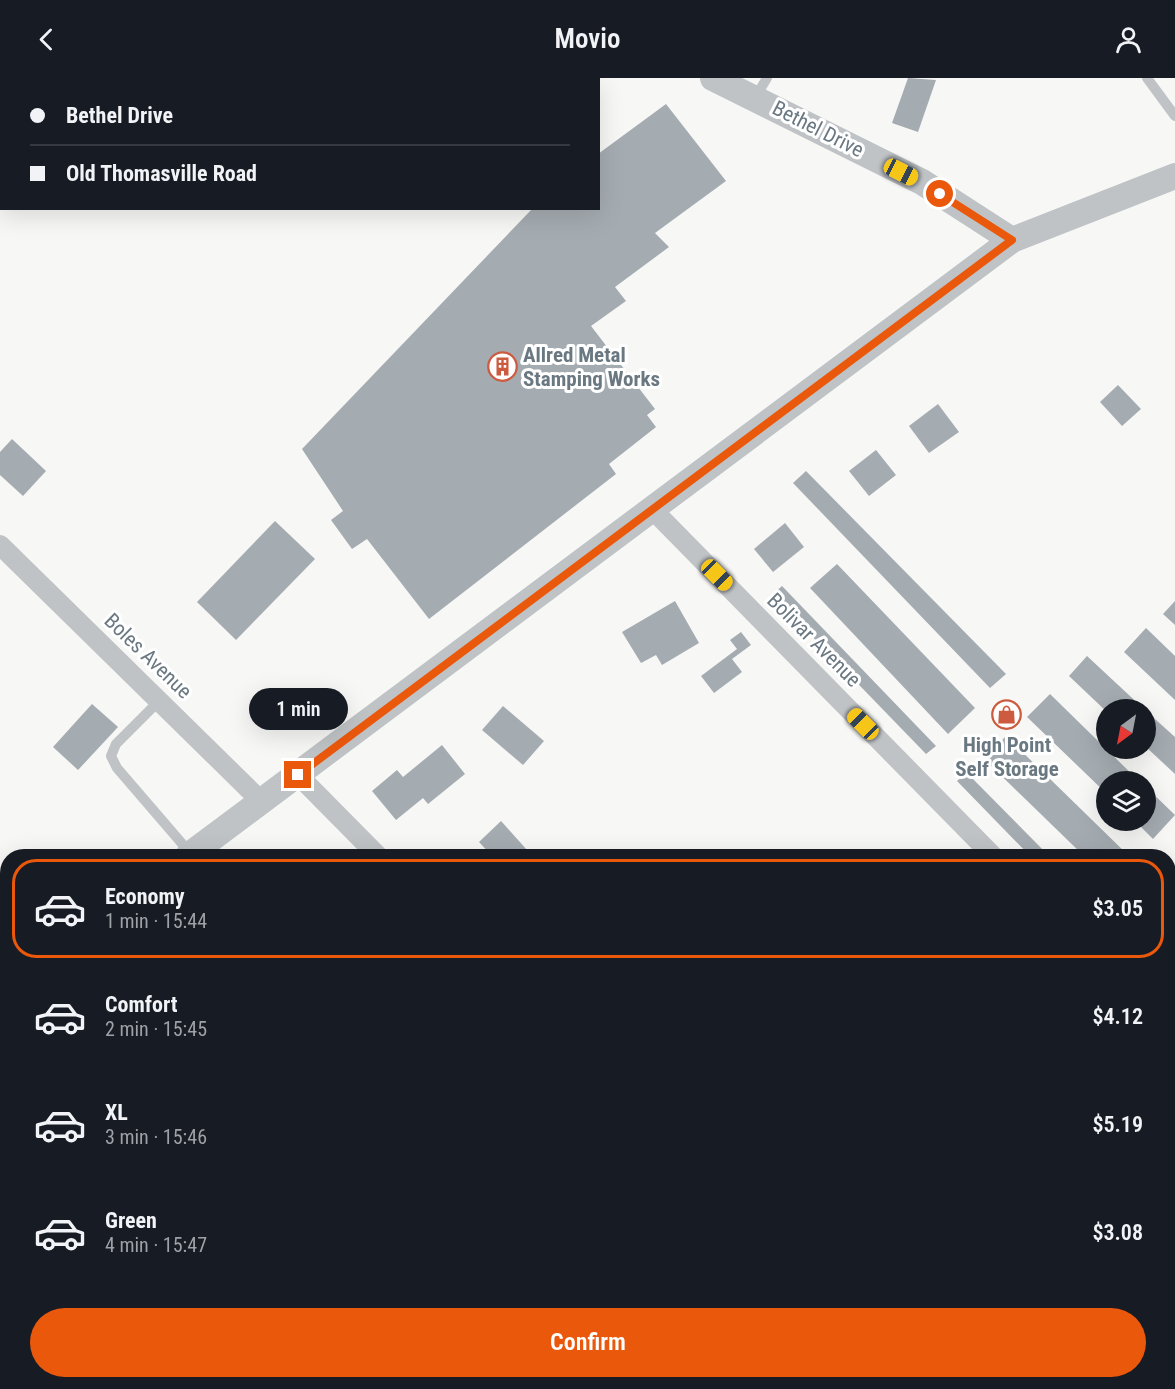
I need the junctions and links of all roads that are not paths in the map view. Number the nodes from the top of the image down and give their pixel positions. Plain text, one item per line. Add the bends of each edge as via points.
1 (713, 78) edge
2 (1147, 78) edge
3 (761, 88) edge
4 (1175, 116) edge
5 (1175, 176) edge
6 (1012, 240) junction
7 (652, 509) junction
8 (0, 545) edge
9 (159, 701) junction
10 (298, 775) junction
11 (262, 802) junction
12 (184, 849) edge
13 (199, 849) edge
14 (371, 849) edge
15 (986, 849) edge

1 - 3 street, Bethel Drive
2 - 4 lane
3 - 6 street, Bethel Drive
5 - 6 street
6 - 7 street
7 - 10 street
7 - 15 street, Bolivar Avenue
8 - 9 street, Boles Avenue
9 - 11 street, Boles Avenue
9 - 12 lane via 116,744 111,756
10 - 11 street
10 - 14 street
11 - 13 street

